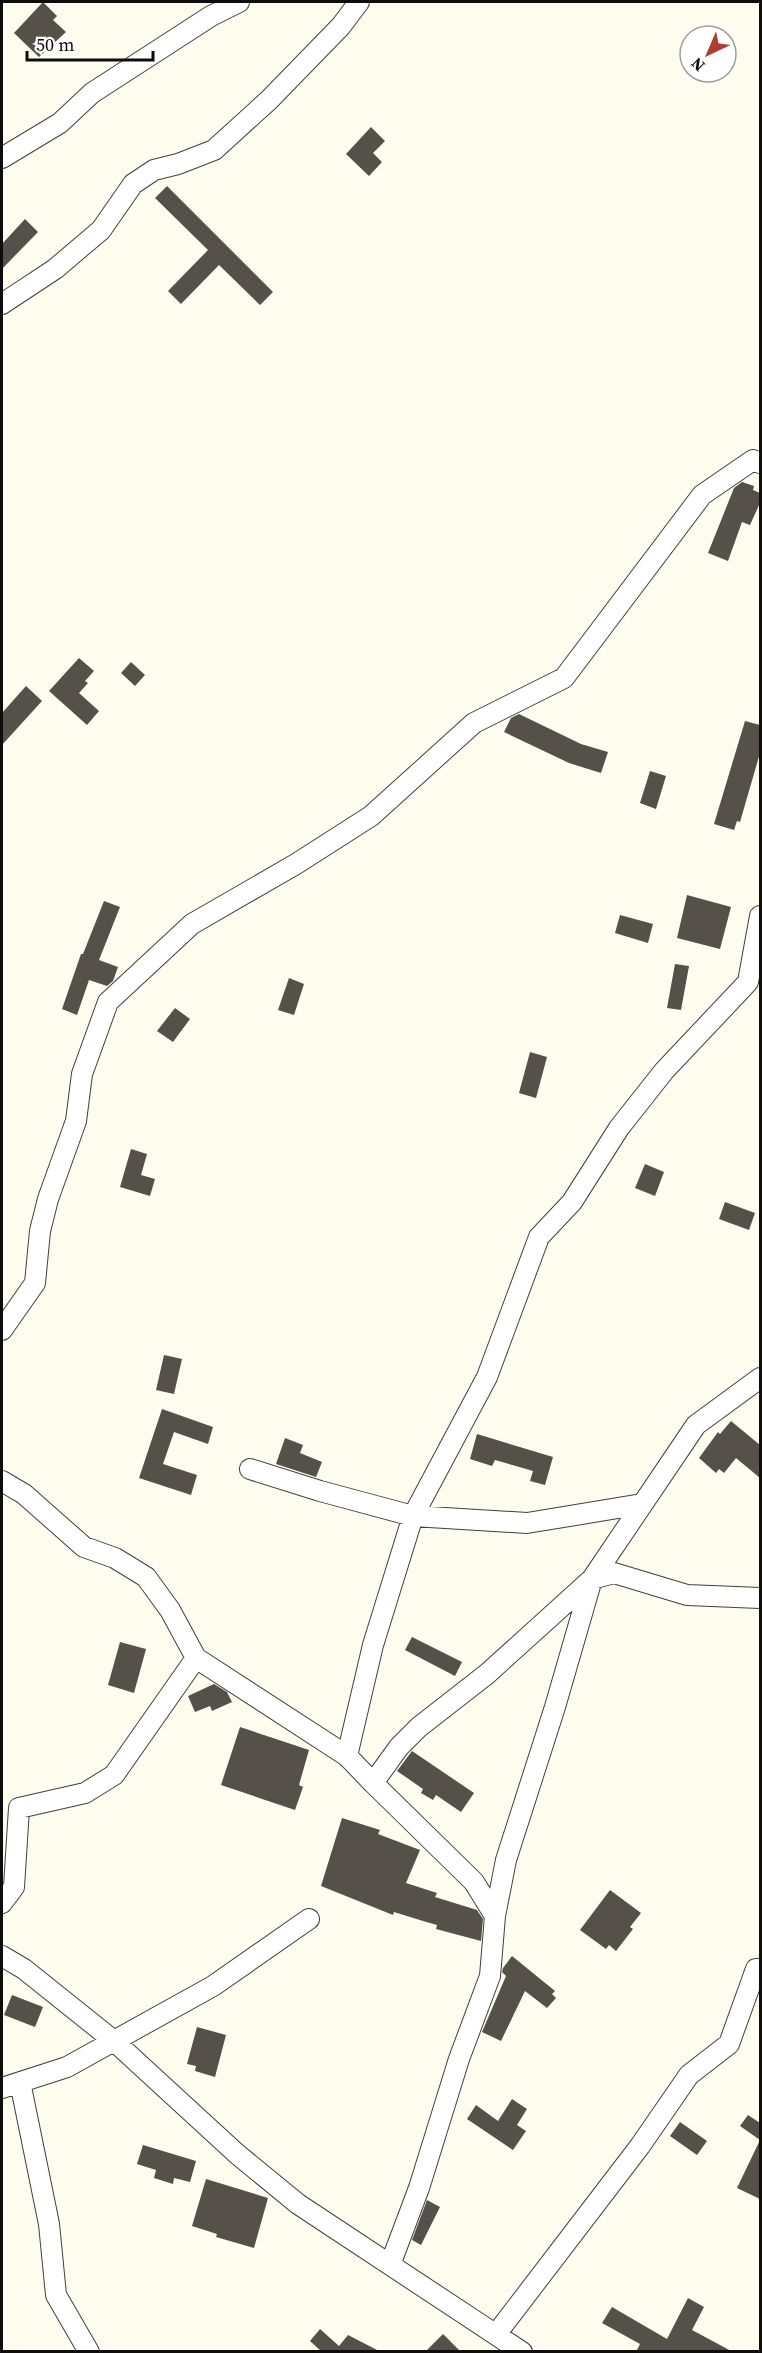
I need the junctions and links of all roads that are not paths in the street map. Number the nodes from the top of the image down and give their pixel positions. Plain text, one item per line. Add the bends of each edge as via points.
1 (239, 2) edge
2 (359, 2) edge
3 (2, 158) edge
4 (2, 304) edge
5 (760, 463) edge
6 (760, 916) edge
7 (2, 1330) edge
8 (760, 1378) edge
9 (250, 1469) dead end
10 (2, 1481) edge
11 (642, 1504) junction
12 (413, 1516) junction
13 (592, 1579) junction
14 (760, 1598) edge
15 (196, 1658) junction
16 (346, 1756) junction
17 (374, 1783) junction
18 (2, 1903) edge
19 (495, 1916) junction
20 (309, 1919) dead end
21 (2, 1956) edge
22 (759, 1967) edge
23 (114, 2041) junction
24 (11, 2085) edge
25 (390, 2265) junction
26 (497, 2333) junction
27 (89, 2352) edge
28 (522, 2352) edge

1 - 3 street via 92,93 60,123
2 - 4 street via 269,100 214,150 154,170 133,184 101,230 55,269
5 - 7 street via 753,460 702,495 564,678 474,723 371,816 192,924 108,1002 82,1074 76,1121 48,1199 35,1283
6 - 12 street via 748,982 664,1071 619,1128 572,1202 539,1237 487,1377
8 - 11 street via 696,1425
9 - 12 street
10 - 15 street via 24,1494 84,1547 115,1558 146,1577 170,1610
11 - 12 street via 527,1523
11 - 13 street
12 - 16 street via 373,1645
13 - 14 street via 614,1573 687,1595
13 - 17 street via 487,1674 419,1727 399,1747
13 - 19 street via 506,1860
15 - 16 street
15 - 18 street via 114,1775 85,1793 19,1808 14,1887
16 - 17 street
17 - 19 street via 474,1882
19 - 25 street via 490,1976
20 - 23 street via 213,1986
21 - 23 street
22 - 26 street via 729,2044 689,2075 640,2146
23 - 24 street via 67,2067
23 - 25 street via 237,2154 298,2204
24 - 27 street via 49,2224 56,2295
25 - 26 street
26 - 28 street

